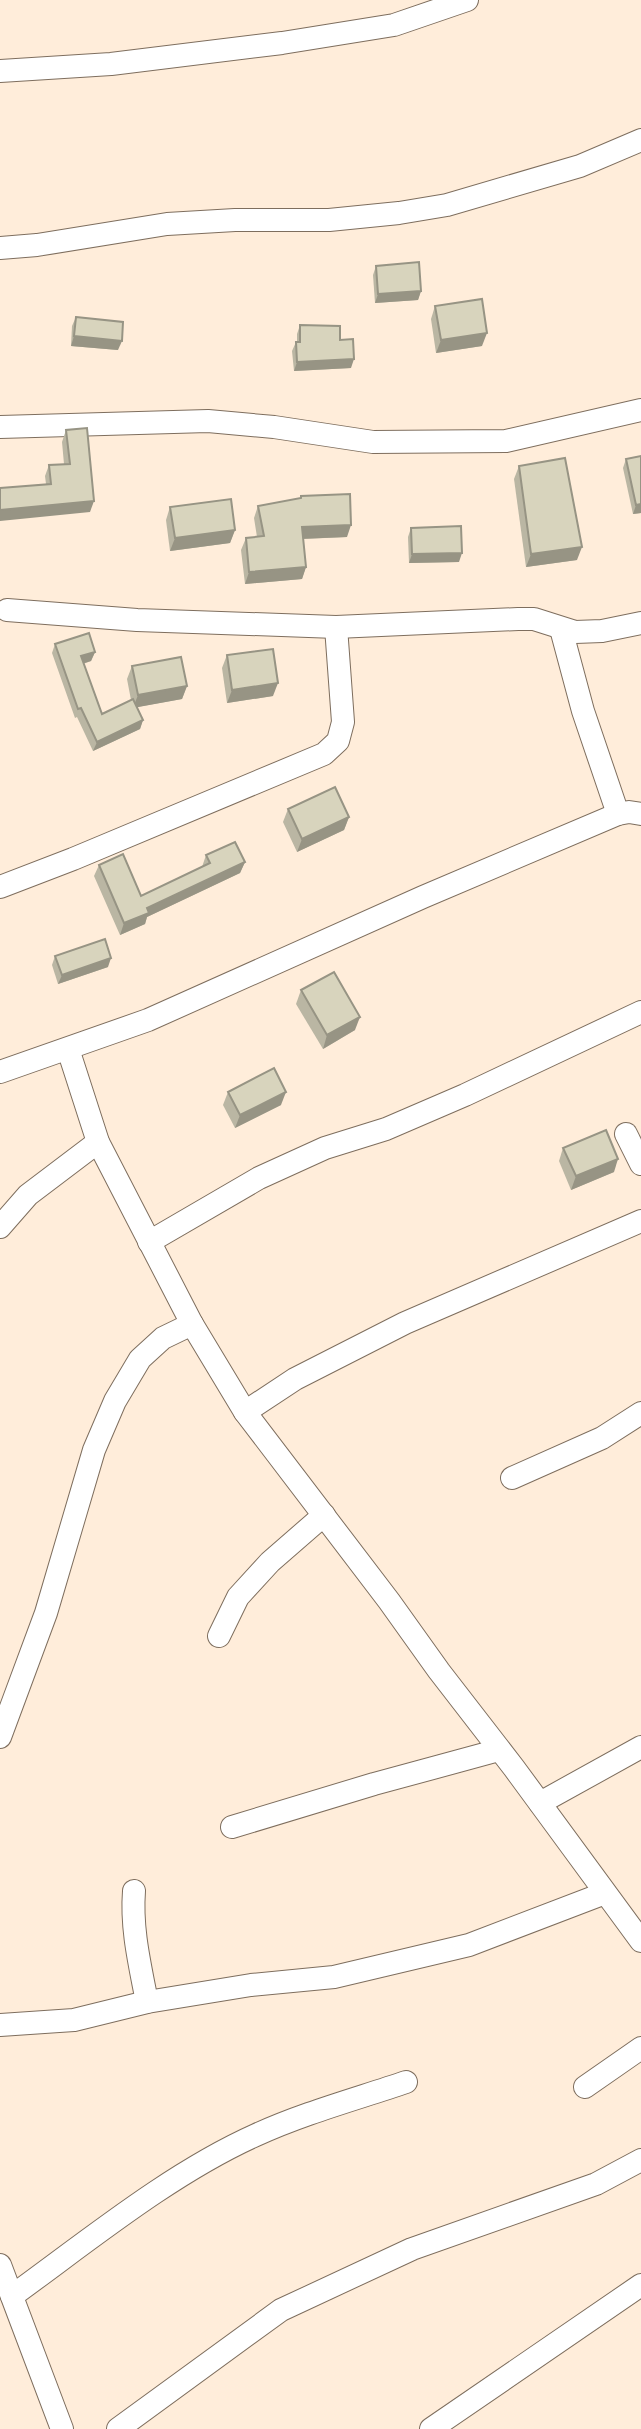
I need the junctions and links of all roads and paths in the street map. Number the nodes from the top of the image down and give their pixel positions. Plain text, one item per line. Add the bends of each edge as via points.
1 (467, 0) edge
2 (421, 8) edge
3 (0, 71) edge
4 (641, 140) edge
5 (0, 248) edge
6 (641, 410) edge
7 (0, 427) edge
8 (7, 610) dead end
9 (641, 623) edge
10 (336, 627) junction
11 (561, 629) junction
12 (618, 814) junction
13 (641, 814) edge
14 (0, 887) edge
15 (641, 1012) edge
16 (68, 1049) junction
17 (0, 1072) edge
18 (626, 1134) dead end
19 (98, 1142) junction
20 (641, 1164) edge
21 (641, 1221) edge
22 (0, 1227) edge
23 (149, 1242) junction
24 (192, 1324) junction
25 (245, 1412) junction
26 (641, 1413) edge
27 (512, 1478) dead end
28 (324, 1515) junction
29 (219, 1636) dead end
30 (0, 1737) edge
31 (641, 1747) edge
32 (499, 1750) junction
33 (540, 1803) junction
34 (232, 1827) dead end
35 (134, 1891) dead end
36 (605, 1893) junction
37 (641, 1941) edge
38 (147, 2002) junction
39 (0, 2025) edge
40 (641, 2048) edge
41 (406, 2082) dead end
42 (585, 2087) dead end
43 (641, 2160) edge
44 (0, 2265) edge
45 (641, 2285) edge
46 (12, 2296) junction
47 (62, 2429) edge
48 (118, 2429) edge
49 (431, 2429) edge

1 - 2 street
2 - 3 street via 394,25 266,45
4 - 5 street via 580,166 447,205 329,220 167,224
6 - 7 street via 506,441 373,442 208,421
8 - 10 street
9 - 11 street via 602,631
10 - 11 street via 518,619
10 - 14 street via 343,722 338,741 324,754
11 - 12 street
12 - 13 street
12 - 16 street via 148,1020
15 - 23 street via 465,1095 259,1178
16 - 17 street
16 - 19 street
18 - 20 street
19 - 22 street via 28,1195
19 - 23 street
21 - 25 street via 405,1323 295,1379
23 - 24 street
24 - 25 street
24 - 30 street via 163,1338 140,1359 115,1401 94,1450 46,1613
25 - 28 street
26 - 27 street via 602,1438
28 - 29 street via 238,1597
28 - 32 street
31 - 33 street
32 - 33 street
32 - 34 street
33 - 36 street
35 - 38 street via 132,1916
36 - 37 street
36 - 38 street via 469,1945 334,1977
38 - 39 street via 74,2020
40 - 42 street
41 - 46 street via 270,2129 218,2154
43 - 48 street via 596,2184 412,2249 301,2299
44 - 46 street
45 - 49 street
46 - 47 street

